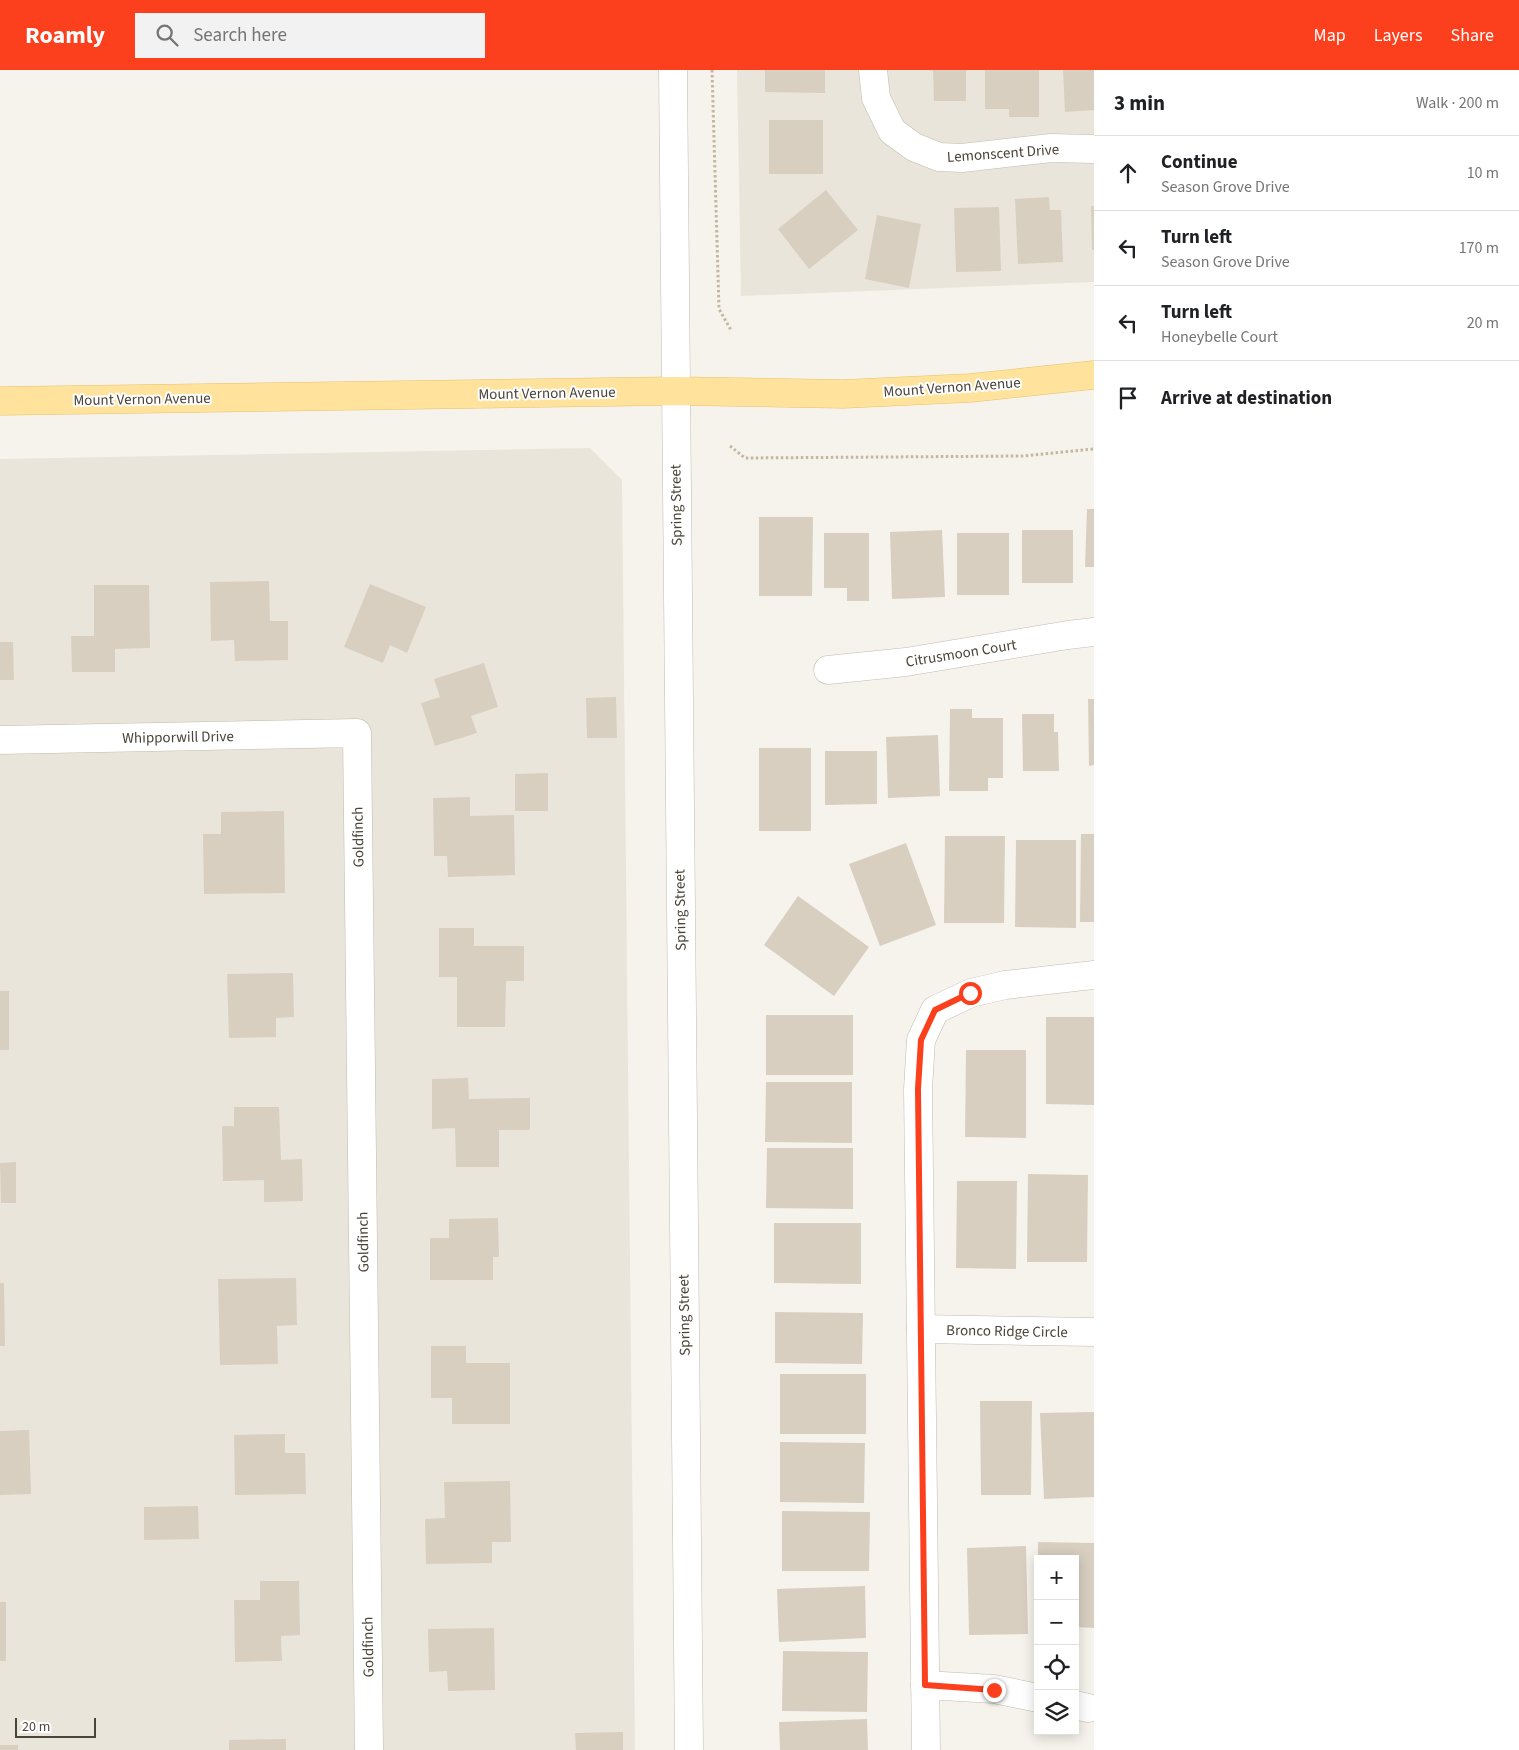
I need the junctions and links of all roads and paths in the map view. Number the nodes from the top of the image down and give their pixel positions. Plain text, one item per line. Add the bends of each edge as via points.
1 (673, 70) edge
2 (712, 70) edge
3 (873, 70) edge
4 (1094, 149) edge
5 (731, 330) dead end
6 (1094, 375) edge
7 (675, 391) junction
8 (0, 401) edge
9 (730, 446) dead end
10 (1094, 449) edge
11 (1094, 632) edge
12 (828, 670) dead end
13 (357, 733) joint
14 (0, 740) edge
15 (1094, 975) edge
16 (920, 1329) junction
17 (1094, 1332) edge
18 (925, 1685) junction
19 (1034, 1697) edge
20 (369, 1750) edge
21 (689, 1750) edge
22 (926, 1750) edge

1 - 7 street, Spring Street
2 - 5 path via 719,309
3 - 4 street, Lemonscent Drive via 876,98 892,130 914,147 939,157 962,158 1051,148
6 - 7 main road, Mount Vernon Avenue via 970,388 843,394
7 - 8 main road, Mount Vernon Avenue
7 - 21 street, Spring Street
9 - 10 path via 745,458 1023,456
11 - 12 street, Citrusmoon Court via 906,662
13 - 14 street, Whipporwill Drive
13 - 20 street, Goldfinch
15 - 16 street via 970,993 935,1010 921,1040 918,1089
16 - 17 street, Bronco Ridge Circle
16 - 18 street
18 - 19 street via 994,1690
18 - 22 street

